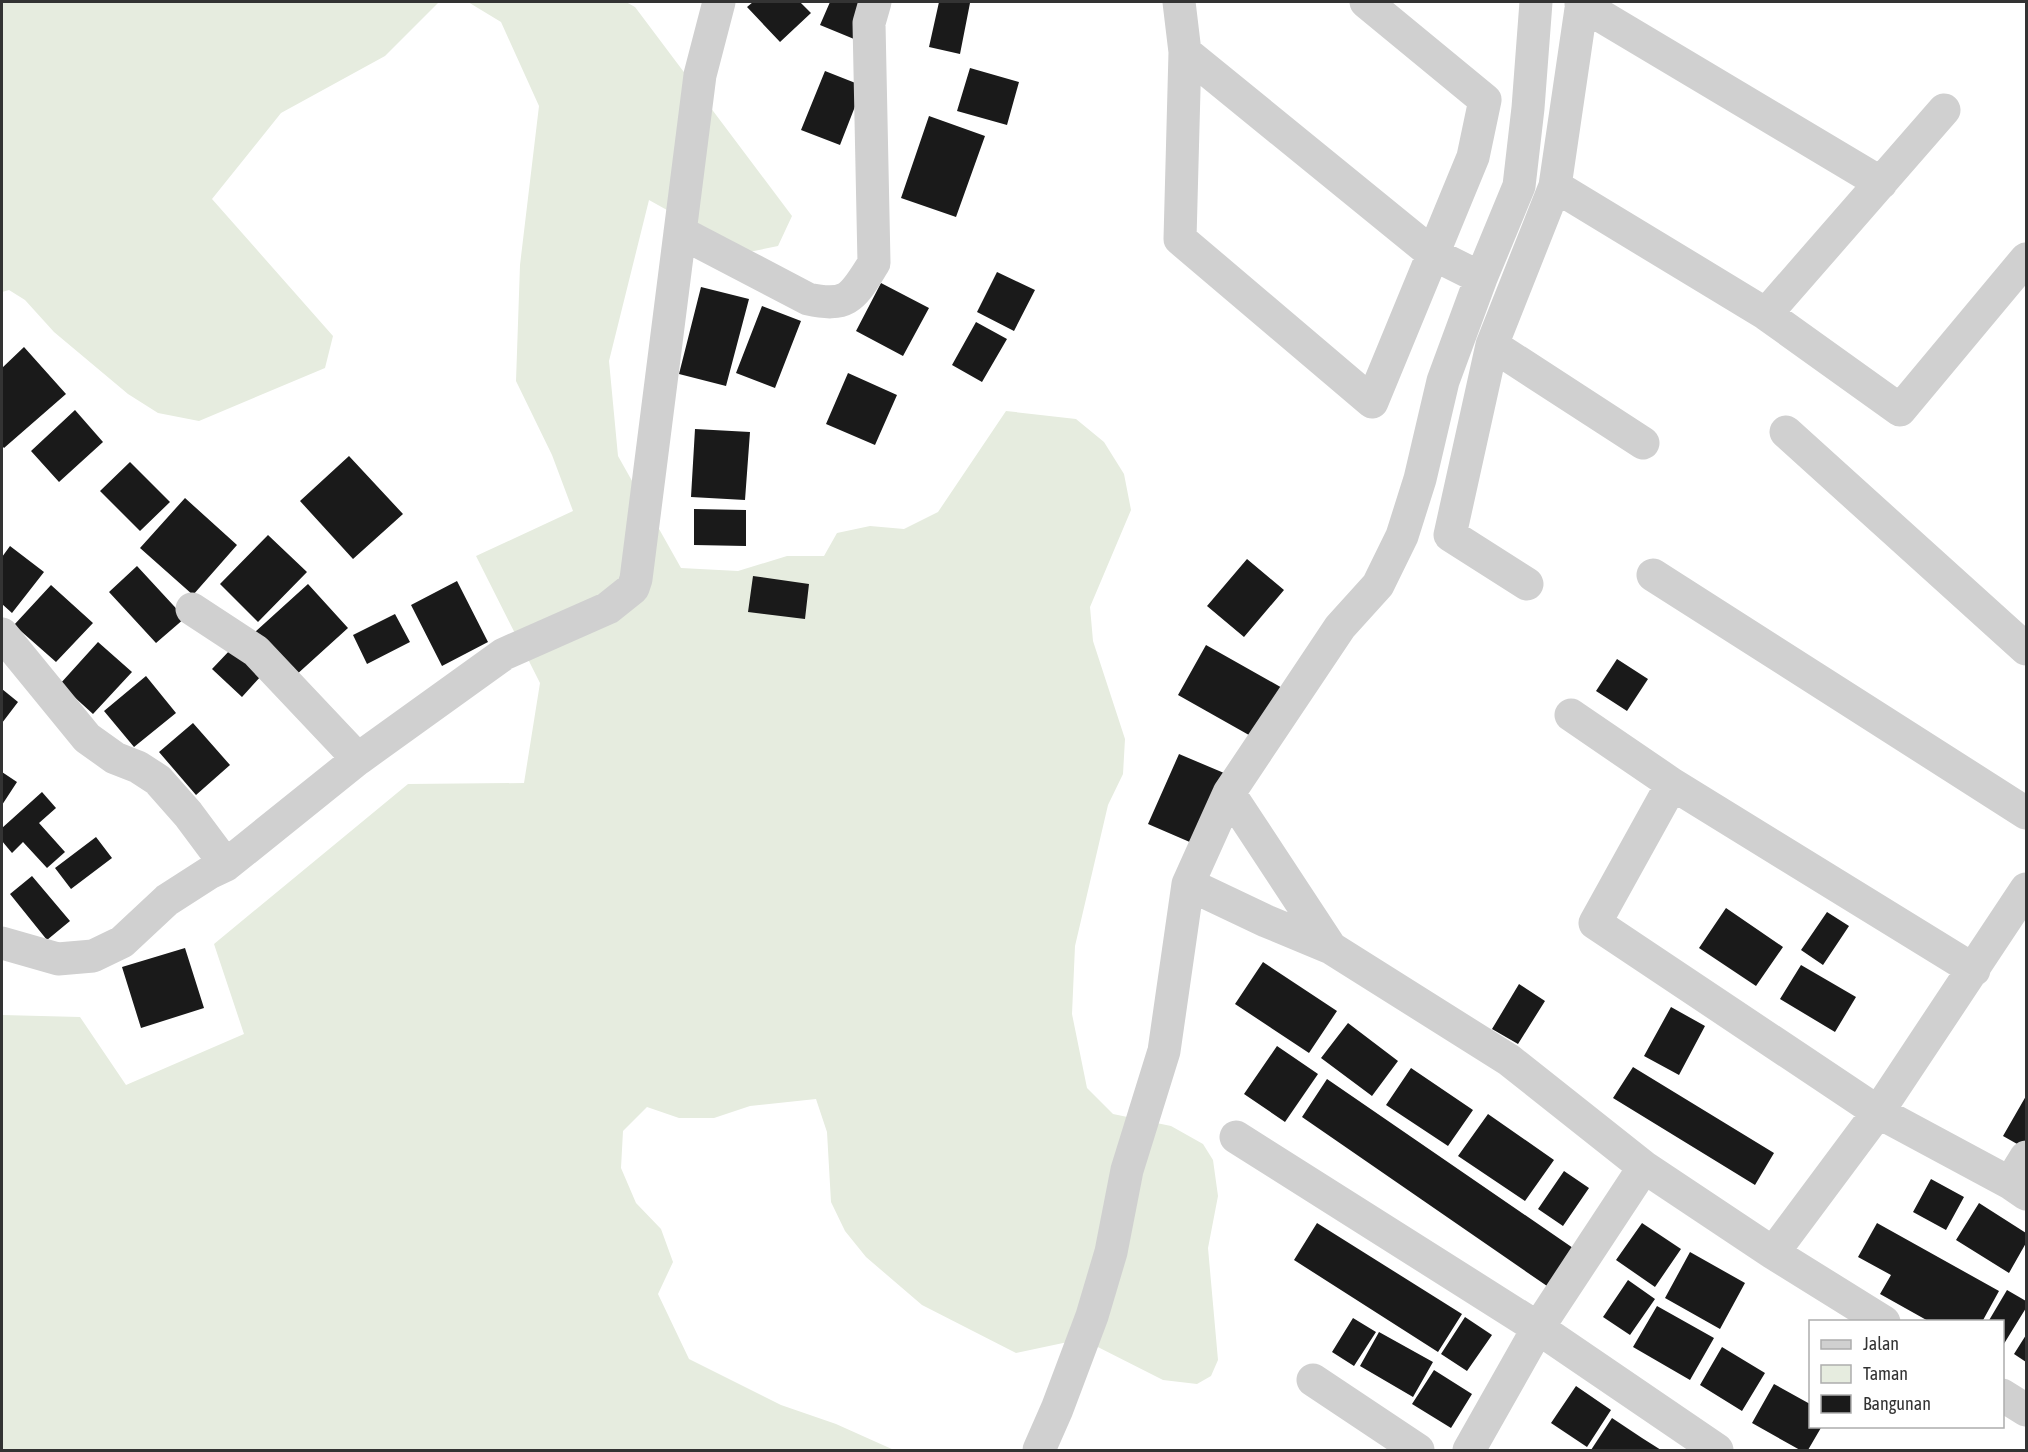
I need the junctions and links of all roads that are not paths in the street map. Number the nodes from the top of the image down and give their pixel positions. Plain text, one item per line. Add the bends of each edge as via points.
1 (719, 2) edge
2 (875, 2) edge
3 (1179, 2) edge
4 (1366, 2) edge
5 (1536, 2) edge
6 (1582, 3) edge
7 (1185, 52) junction
8 (1944, 110) dead end
9 (1881, 183) junction
10 (1555, 186) junction
11 (680, 232) junction
12 (1433, 254) junction
13 (2026, 259) edge
14 (1481, 278) junction
15 (1766, 314) junction
16 (1492, 345) junction
17 (1785, 432) dead end
18 (1643, 443) dead end
19 (1653, 575) dead end
20 (1527, 584) dead end
21 (192, 609) dead end
22 (2, 634) edge
23 (2026, 649) edge
24 (1571, 715) dead end
25 (358, 759) junction
26 (1672, 784) junction
27 (1229, 793) junction
28 (2026, 813) edge
29 (226, 866) junction
30 (1188, 884) junction
31 (2026, 890) edge
32 (2, 943) edge
33 (1331, 948) junction
34 (1974, 970) junction
35 (1878, 1112) junction
36 (1236, 1137) dead end
37 (1644, 1167) junction
38 (2021, 1178) edge
39 (1773, 1253) junction
40 (1881, 1320) edge
41 (1538, 1328) junction
42 (1313, 1380) dead end
43 (2004, 1396) edge
44 (2026, 1410) edge
45 (1039, 1450) edge
46 (1418, 1450) edge
47 (1469, 1450) edge
48 (1717, 1450) edge

1 - 11 street via 700,75
2 - 11 street via 868,23 874,263 857,289 838,302 808,299
3 - 7 street
4 - 12 street via 1485,100 1473,157
5 - 14 street via 1519,186
6 - 9 street
6 - 10 street
7 - 12 street
7 - 12 street via 1180,239 1372,402
8 - 9 street
9 - 15 street
10 - 15 street
10 - 16 street
11 - 25 street via 633,588 608,608 504,654
12 - 14 street
13 - 15 street via 1900,410
14 - 27 street via 1443,381 1402,536 1378,585 1340,627
16 - 18 street
16 - 20 street via 1450,535
17 - 23 street
19 - 28 street
21 - 25 street via 256,651
22 - 29 street via 87,738 158,780
24 - 26 street
25 - 29 street
26 - 34 street
26 - 35 street via 1595,923
27 - 30 street
27 - 33 street
29 - 32 street via 167,900 122,942 93,956 58,959
30 - 33 street
30 - 45 street via 1164,1051 1127,1170 1111,1252 1092,1316
31 - 34 street
33 - 37 street via 1509,1060
34 - 35 street
35 - 38 street
35 - 39 street
36 - 41 street
37 - 39 street
37 - 41 street
39 - 40 street
41 - 47 street
41 - 48 street
42 - 46 street
43 - 44 street

